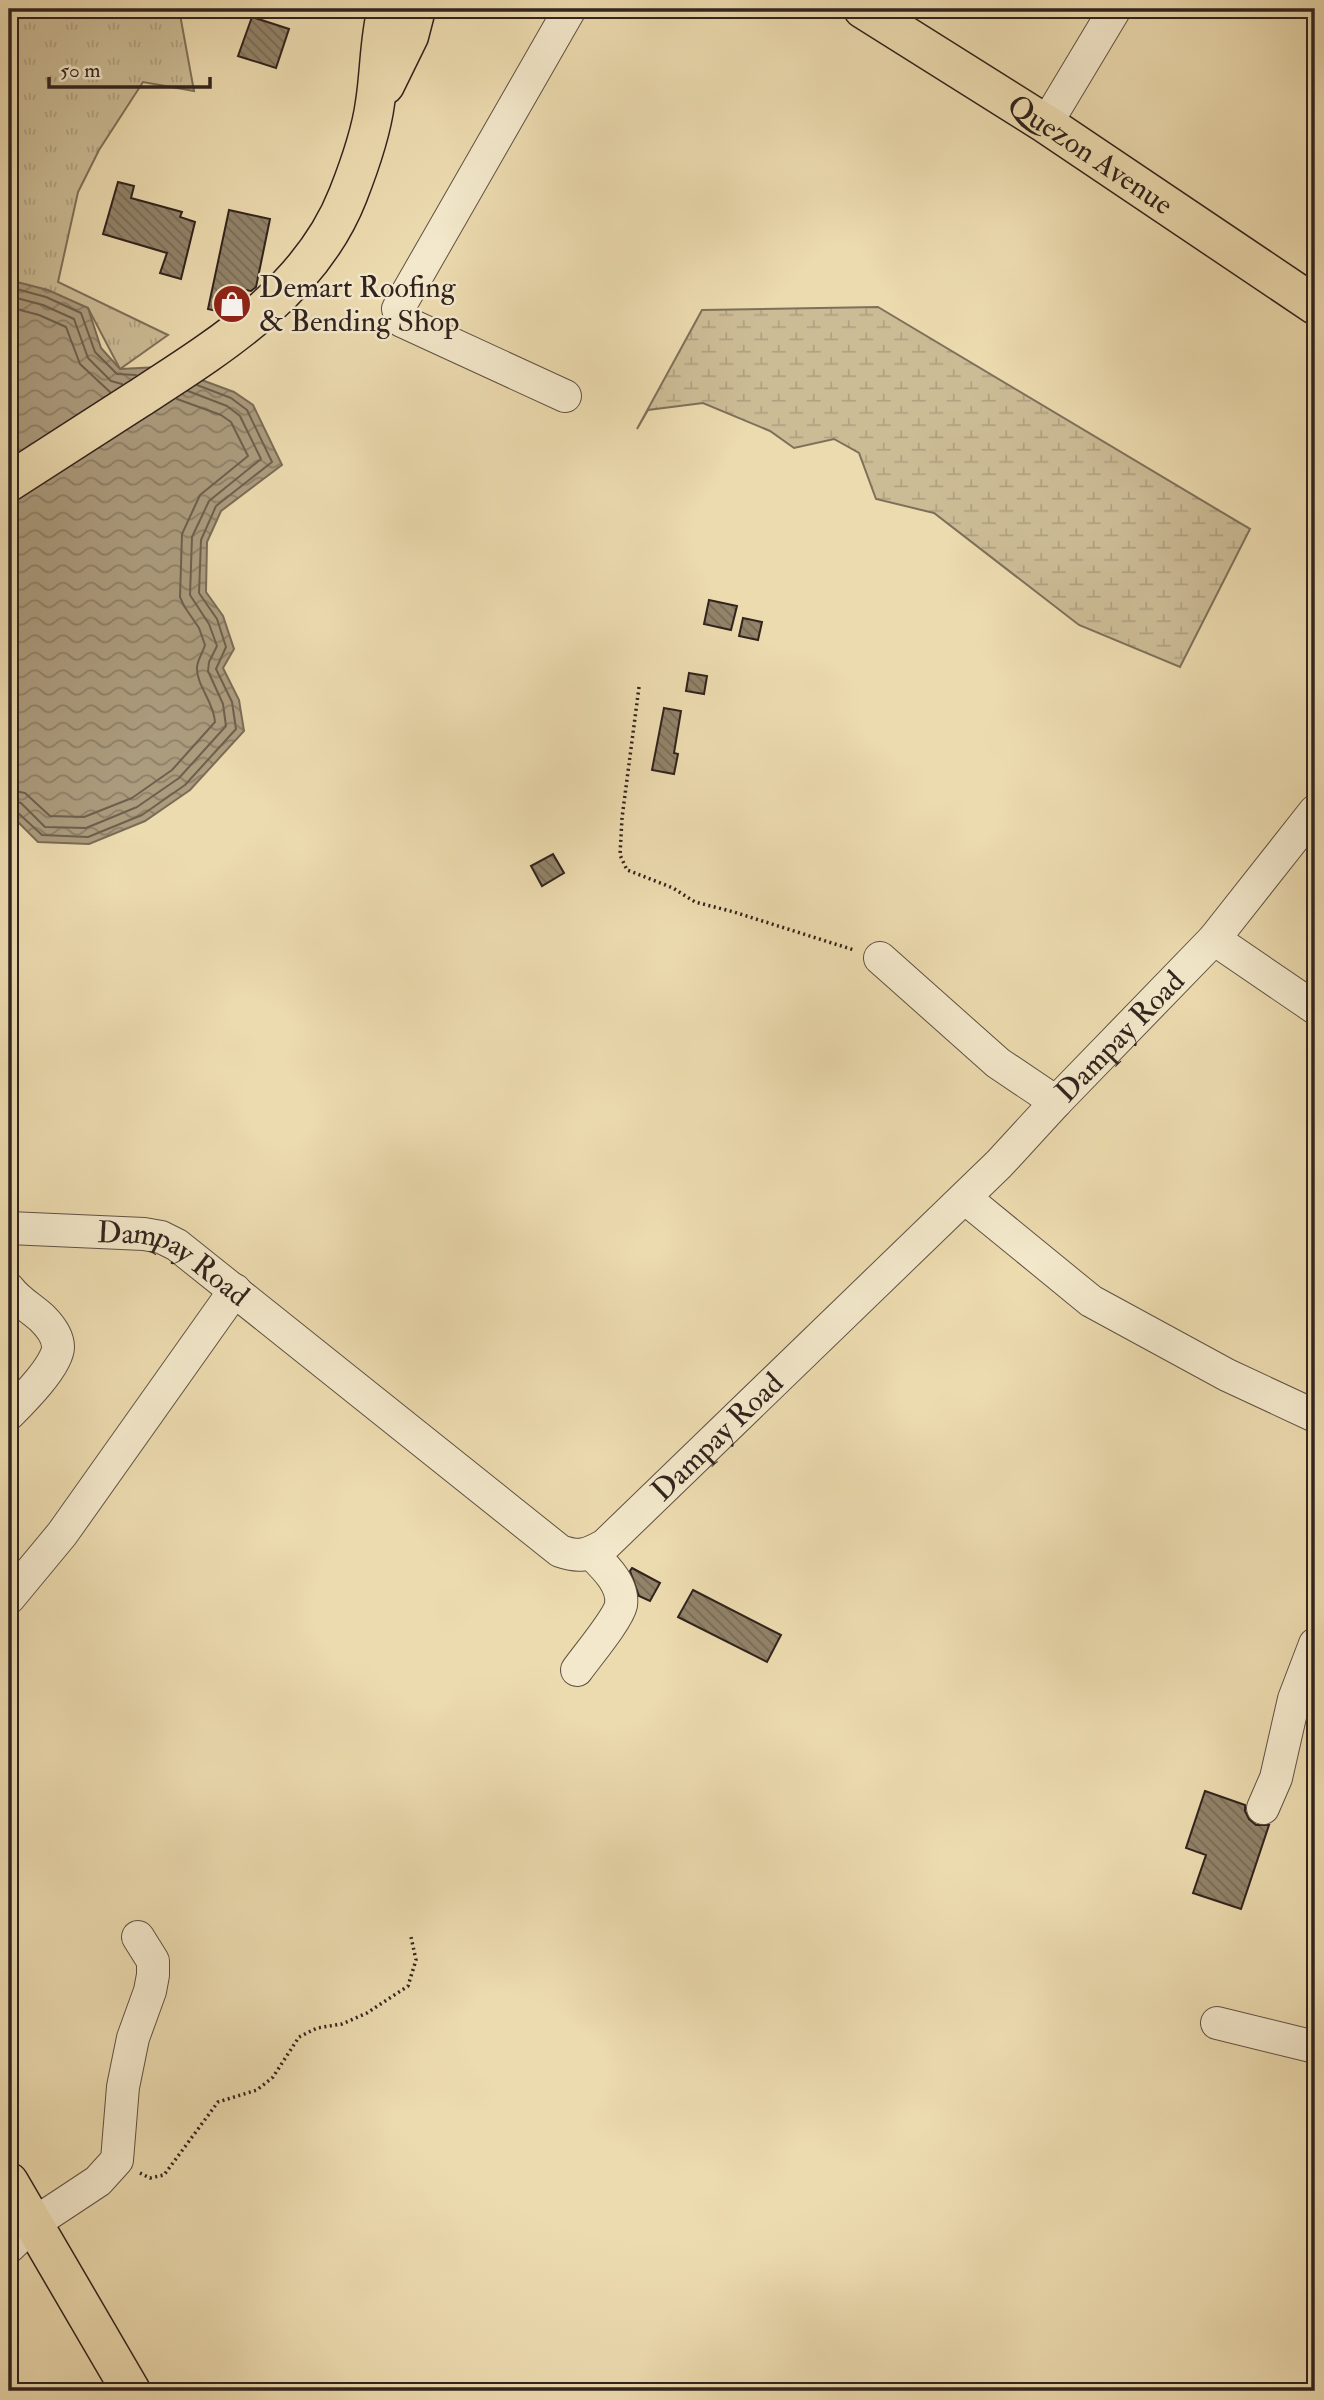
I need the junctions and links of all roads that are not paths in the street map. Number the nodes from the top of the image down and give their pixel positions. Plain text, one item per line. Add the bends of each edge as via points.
1 (570, 9) edge
2 (1115, 9) edge
3 (388, 10) edge
4 (872, 11) edge
5 (1046, 124) junction
6 (1315, 305) edge
7 (565, 396) dead end
8 (9, 482) edge
9 (1315, 811) edge
10 (1214, 939) junction
11 (880, 958) road end
12 (1315, 1008) edge
13 (1056, 1102) junction
14 (965, 1198) junction
15 (11, 1232) edge
16 (9, 1289) edge
17 (234, 1290) junction
18 (9, 1414) edge
19 (1315, 1416) edge
20 (591, 1553) junction
21 (9, 1598) edge
22 (1315, 1644) edge
23 (577, 1670) dead end
24 (1263, 1808) dead end
25 (138, 1937) dead end
26 (1217, 2023) dead end
27 (1315, 2047) edge
28 (9, 2182) edge
29 (21, 2235) edge
30 (131, 2391) edge

1 - 7 street via 398,309 402,321
2 - 5 street
3 - 8 main road via 382,26 375,106 347,197 311,260 239,331
4 - 5 main road, Quezon Avenue
5 - 6 main road, Quezon Avenue
9 - 10 street, Dampay Road
10 - 12 street
10 - 13 street, Dampay Road
11 - 13 street via 998,1063
13 - 14 street, Dampay Road
14 - 19 street via 1091,1300 1227,1375
14 - 20 street, Dampay Road via 605,1545
15 - 17 street, Dampay Road via 160,1237
16 - 18 street via 45,1320 58,1349 53,1362
17 - 20 street, Dampay Road via 560,1551 576,1557
17 - 21 street via 62,1534
20 - 23 street via 608,1570 620,1592 621,1606
22 - 24 street
25 - 29 street via 153,1961 153,1975 123,2087 117,2160 98,2181
26 - 27 street
28 - 29 main road
29 - 30 main road

